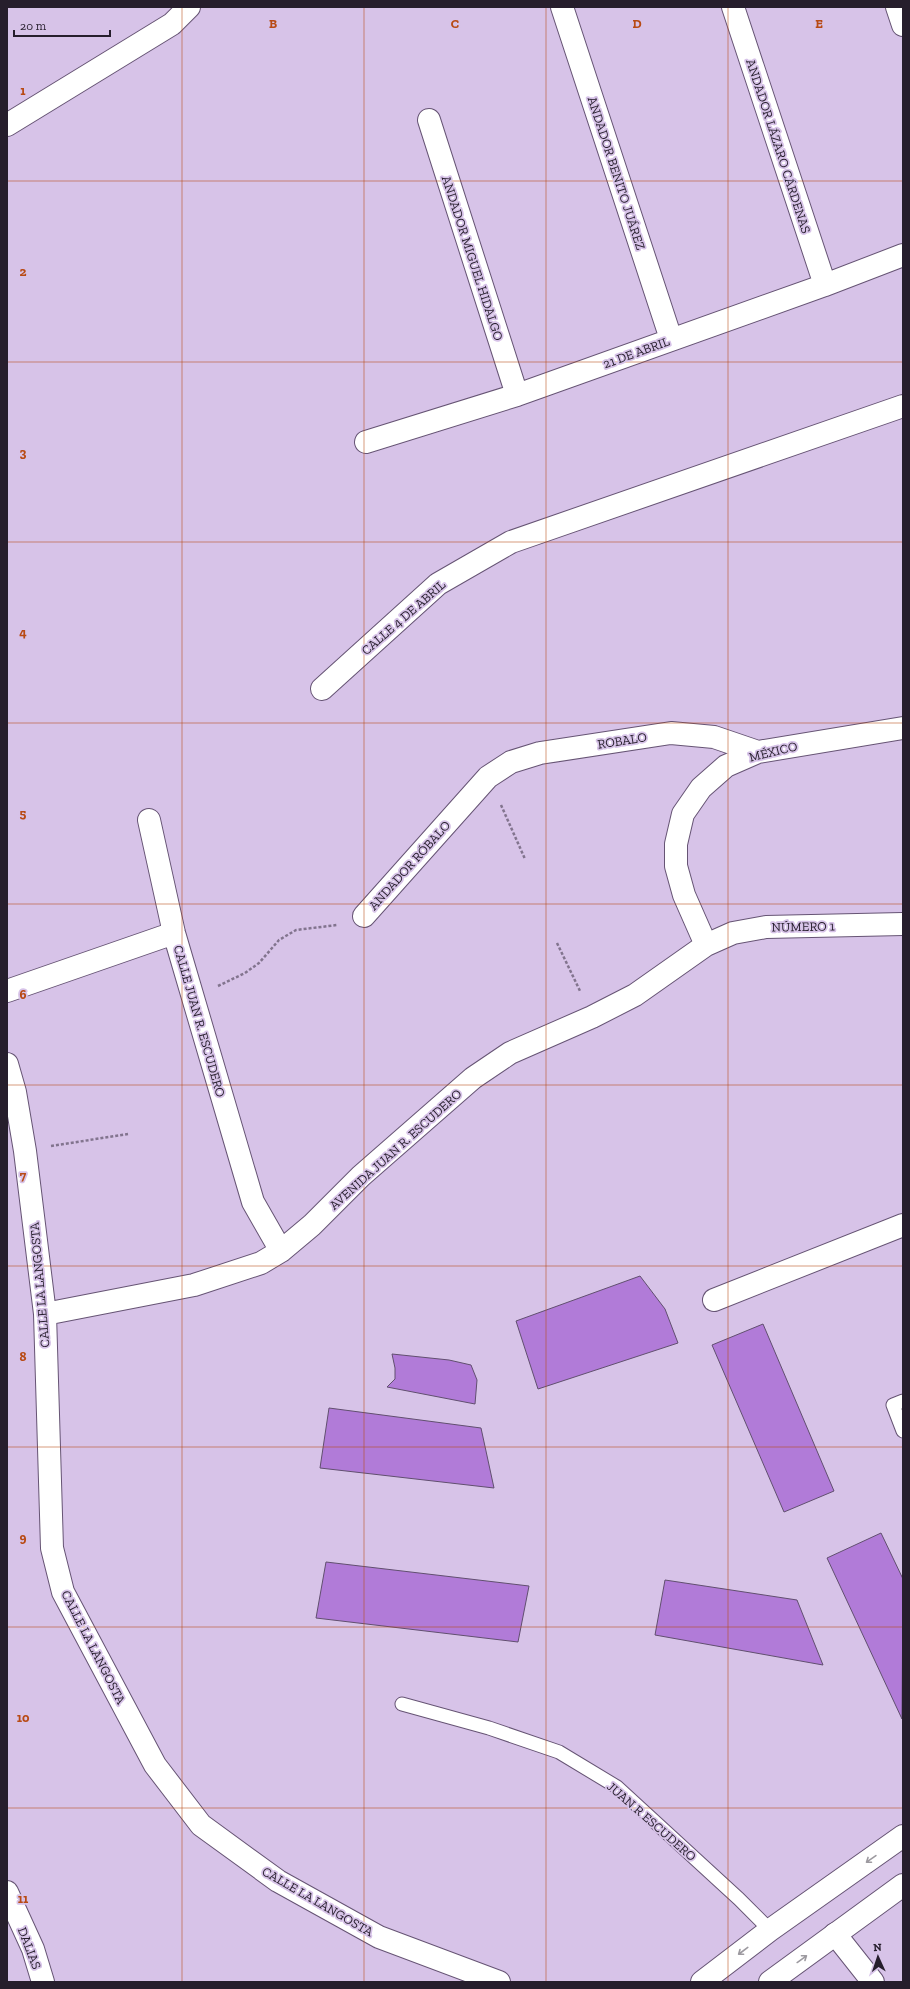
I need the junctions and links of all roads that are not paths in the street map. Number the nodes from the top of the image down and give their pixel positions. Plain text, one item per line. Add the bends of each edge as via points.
1 (189, 7) edge
2 (562, 7) edge
3 (733, 7) edge
4 (897, 7) edge
5 (903, 25) edge
6 (429, 120) dead end
7 (7, 126) edge
8 (903, 255) edge
9 (825, 285) junction
10 (671, 339) junction
11 (517, 395) junction
12 (903, 406) edge
13 (366, 442) dead end
14 (322, 689) dead end
15 (903, 728) edge
16 (758, 752) junction
17 (488, 777) joint
18 (149, 820) dead end
19 (364, 916) road end
20 (903, 924) edge
21 (174, 932) junction
22 (706, 945) junction
23 (7, 991) edge
24 (7, 1064) edge
25 (903, 1225) edge
26 (281, 1251) junction
27 (714, 1300) dead end
28 (45, 1314) junction
29 (903, 1401) edge
30 (903, 1431) edge
31 (402, 1704) dead end
32 (903, 1836) edge
33 (903, 1885) edge
34 (7, 1892) edge
35 (770, 1930) junction
36 (835, 1934) junction
37 (43, 1982) edge
38 (499, 1982) edge
39 (702, 1982) edge
40 (770, 1982) edge
41 (873, 1982) edge

1 - 7 street via 172,24
2 - 10 street, ANDADOR BENITO JUÁREZ
3 - 9 street, ANDADOR LÁZARO CÁRDENAS
4 - 5 street
6 - 11 street, ANDADOR MIGUEL HIDALGO
8 - 9 street, 21 DE ABRIL
9 - 10 street, 21 DE ABRIL
10 - 11 street, 21 DE ABRIL
11 - 13 street, 21 DE ABRIL
12 - 14 street, CALLE 4 DE ABRIL via 511,542 438,584
15 - 16 street, MÉXICO
16 - 17 street, ROBALO via 714,737 671,732 540,753 511,762
16 - 22 street, MÉXICO via 726,766 700,788 683,814 676,844 676,866 684,895
17 - 19 street, ANDADOR RÓBALO
18 - 21 street
20 - 22 street, NÚMERO 1 via 766,927 733,933
21 - 23 street, CALLE JUAN R. ESCUDERO
21 - 26 street, CALLE JUAN R. ESCUDERO via 253,1202
22 - 26 street, AVENIDA JUAN R. ESCUDERO via 635,995 510,1053 473,1078 361,1176 312,1225
24 - 28 street, CALLE LA LANGOSTA via 15,1092 25,1151
25 - 27 street
26 - 28 street, AVENIDA JUAN R. ESCUDERO via 260,1263 194,1285
28 - 38 street, CALLE LA LANGOSTA via 52,1548 64,1592 155,1765 200,1825 278,1881 379,1937
29 - 30 lane via 893,1405
31 - 35 lane, JUAN R ESCUDERO via 489,1728 560,1752 617,1787
32 -> 35 street
33 - 36 street
34 - 37 street, DALIAS via 33,1950
35 -> 39 street
40 -> 36 street
36 - 41 street

